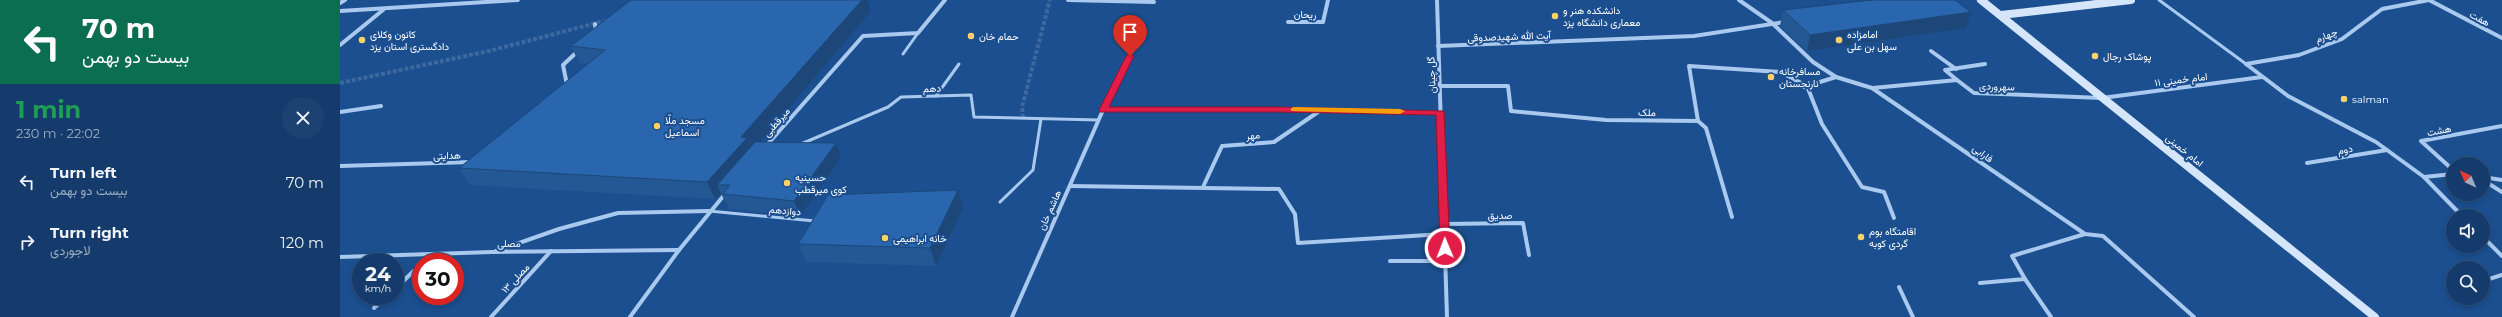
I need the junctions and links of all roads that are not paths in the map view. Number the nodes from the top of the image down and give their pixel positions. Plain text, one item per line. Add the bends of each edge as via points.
1 (345, 0) edge
2 (518, 0) edge
3 (945, 0) edge
4 (1068, 0) edge
5 (1328, 0) edge
6 (1437, 0) edge
7 (1739, 0) edge
8 (1981, 0) edge
9 (2131, 0) edge
10 (2159, 0) edge
11 (2429, 0) edge
12 (1154, 2) dead end
13 (340, 3) edge
14 (383, 10) junction
15 (340, 11) edge
16 (2001, 15) junction
17 (1788, 21) edge
18 (1288, 22) dead end
19 (1772, 23) junction
20 (595, 24) dead end
21 (918, 32) junction
22 (596, 34) edge
23 (2502, 38) edge
24 (1136, 42) dead end
25 (585, 44) edge
26 (340, 45) edge
27 (1438, 46) junction
28 (1931, 52) dead end
29 (903, 54) dead end
30 (959, 64) dead end
31 (1985, 64) dead end
32 (2246, 64) junction
33 (1956, 69) junction
34 (1836, 77) junction
35 (2262, 77) junction
36 (1957, 80) junction
37 (1440, 86) junction
38 (1807, 86) junction
39 (1872, 88) junction
40 (569, 91) edge
41 (936, 96) junction
42 (2102, 98) junction
43 (381, 106) dead end
44 (1103, 110) junction
45 (1322, 110) junction
46 (340, 112) edge
47 (1440, 113) junction
48 (1041, 119) junction
49 (1098, 120) junction
50 (1698, 121) junction
51 (2502, 126) edge
52 (793, 147) edge
53 (764, 148) edge
54 (2387, 150) junction
55 (477, 162) edge
56 (2307, 163) dead end
57 (2446, 164) edge
58 (340, 166) edge
59 (2446, 175) edge
60 (2424, 177) junction
61 (2490, 179) edge
62 (2502, 180) edge
63 (2490, 184) edge
64 (1070, 186) junction
65 (729, 188) edge
66 (1203, 188) junction
67 (2502, 192) edge
68 (1000, 202) dead end
69 (2455, 209) edge
70 (709, 211) junction
71 (1732, 217) dead end
72 (1894, 218) dead end
73 (1444, 224) junction
74 (816, 228) edge
75 (1444, 234) junction
76 (2085, 234) junction
77 (2490, 244) edge
78 (679, 250) junction
79 (551, 251) junction
80 (492, 252) junction
81 (462, 253) edge
82 (412, 255) edge
83 (1530, 255) dead end
84 (2502, 256) edge
85 (340, 257) edge
86 (1390, 261) dead end
87 (1445, 261) junction
88 (412, 272) edge
89 (2502, 275) edge
90 (2025, 278) junction
91 (2490, 279) edge
92 (404, 280) edge
93 (1980, 283) dead end
94 (1899, 287) dead end
95 (377, 305) edge
96 (374, 308) dead end
97 (491, 317) edge
98 (630, 317) edge
99 (1012, 317) edge
100 (1447, 317) edge
101 (1913, 317) edge
102 (2051, 317) edge
103 (2194, 317) edge
104 (2375, 317) edge

1 - 13 street
2 - 14 street
3 - 21 street
4 - 12 street
5 - 18 street, ریحان via 1323,22
6 - 27 street, گل چینان
7 - 19 street
8 - 16 main road, امام خمینی
9 - 16 main road
10 - 32 lane
11 - 23 street, هفت
11 - 32 street, چهارم via 2382,9 2342,39 2299,55
14 - 15 street
14 - 26 street
16 - 42 main road, امام خمینی
17 - 19 street, آیت الله شهیدصدوقی
19 - 27 street, آیت الله شهیدصدوقی via 1694,36
19 - 34 street via 1813,62
20 - 22 street
21 - 29 lane
21 - 53 street, میرقطبی via 863,36
24 - 44 street, هاشم خان
25 - 40 street via 563,65
27 - 37 street, گل چینان
28 - 33 street
30 - 41 lane
31 - 33 street
32 - 35 street
33 - 36 street via 1946,70
34 - 38 street
34 - 39 street
35 - 42 street, امام خمینی ۱۱
35 - 54 street via 2288,96
36 - 39 street
36 - 42 street, سهروردی via 1974,93
37 - 47 street, گل چینان
37 - 50 street, ملک via 1508,86 1511,112 1606,120
38 - 50 street via 1780,72 1688,66
38 - 72 street via 1822,124 1862,187 1884,192
39 - 76 street, فارابی
41 - 48 lane, دهم via 971,95 974,117
41 - 52 lane, دهم via 901,97 888,107
42 - 104 main road, امام خمینی
43 - 46 street
44 - 45 street
44 - 49 street, هاشم خان
45 - 47 street
45 - 66 street, مهر via 1274,142 1222,146
47 - 73 street, گل چینان
48 - 49 lane, دهم
48 - 68 lane via 1033,170
49 - 64 street, هاشم خان
50 - 71 street via 1706,128
51 - 57 street, هشت via 2421,141
54 - 56 street, دوم
54 - 60 street
55 - 58 street, هدایتی
59 - 60 street
60 - 69 street
61 - 62 street
63 - 67 street
64 - 66 street
64 - 99 street, هاشم خان
65 - 70 street
66 - 75 street via 1279,189 1295,214 1298,243
70 - 74 lane, دوازدهم via 820,221
70 - 78 street
70 - 80 street via 618,213 559,229
73 - 75 street, گل چینان
73 - 83 street, صدیق via 1523,223
75 - 87 street, گل چینان
76 - 90 street, فارابی via 2012,256
76 - 103 street, فارابی via 2103,236
77 - 84 street
78 - 79 street, مصلی
78 - 98 street
79 - 80 street, مصلی
79 - 97 street, مصلی ۱۳
80 - 81 street, مصلی
82 - 85 street, مصلی
86 - 87 street
87 - 100 street, گل چینان
88 - 92 street
89 - 91 street
90 - 93 street
90 - 102 street
94 - 101 street
95 - 96 street

